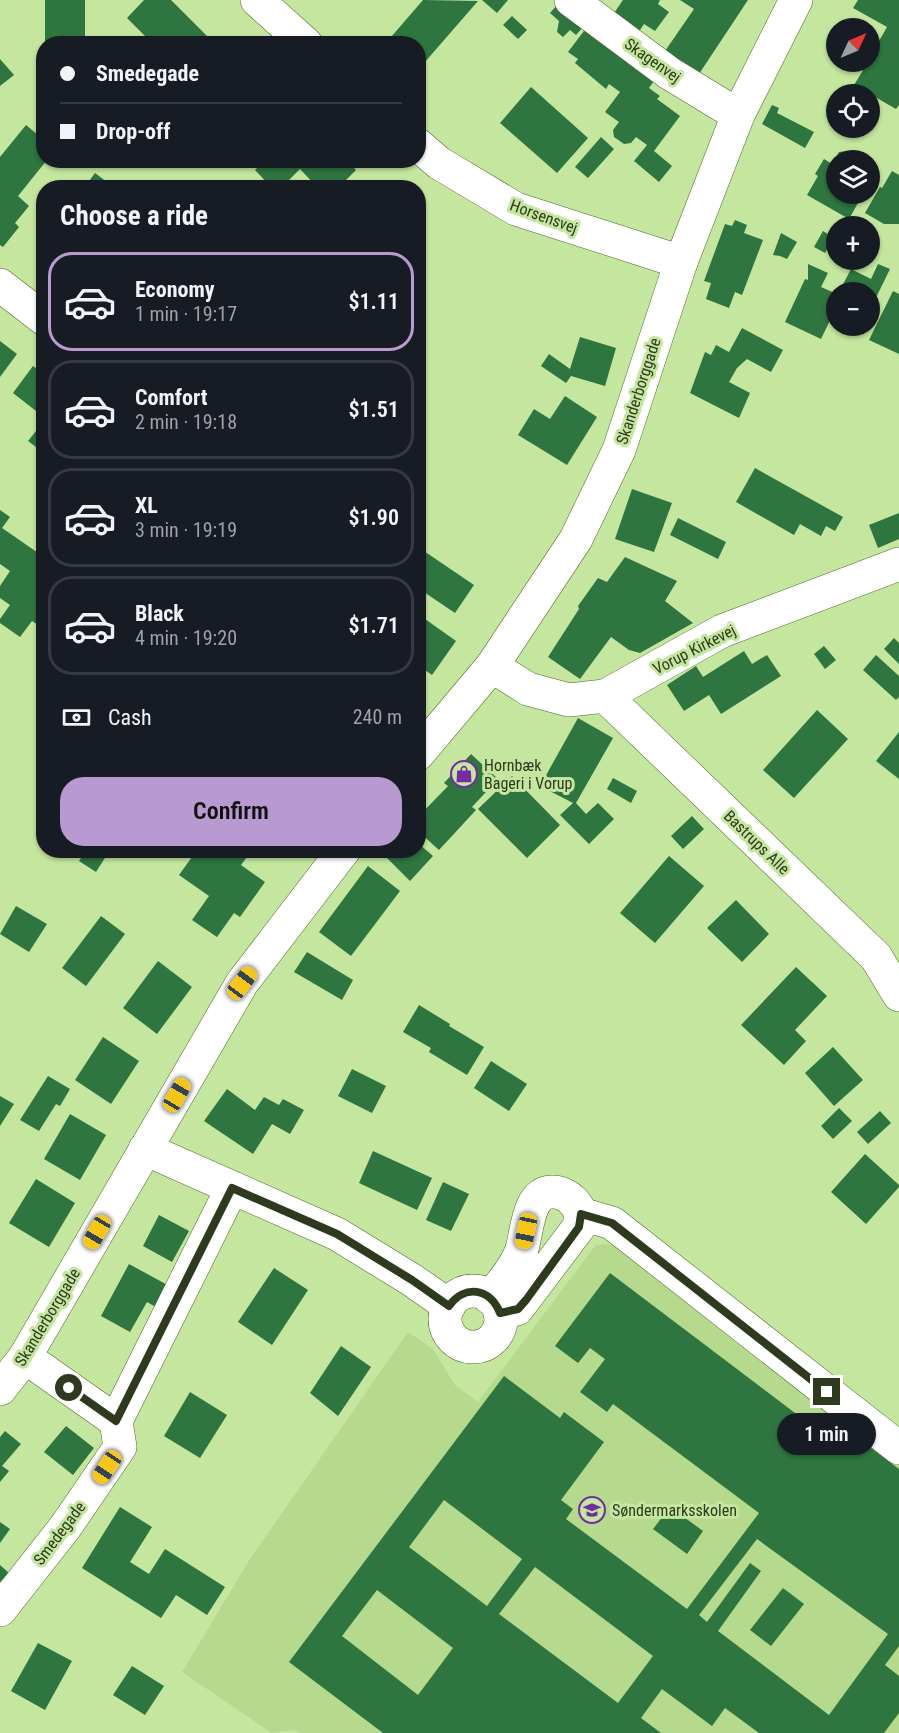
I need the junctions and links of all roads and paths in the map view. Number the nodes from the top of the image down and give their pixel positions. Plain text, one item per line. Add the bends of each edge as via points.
1 (257, 0) edge
2 (571, 0) edge
3 (796, 0) edge
4 (297, 36) edge
5 (738, 115) junction
6 (426, 152) edge
7 (681, 262) junction
8 (0, 285) edge
9 (36, 313) edge
10 (899, 564) edge
11 (492, 666) junction
12 (605, 696) junction
13 (426, 743) edge
14 (338, 858) edge
15 (899, 994) edge
16 (145, 1149) junction
17 (232, 1188) junction
18 (581, 1214) junction
19 (449, 1306) junction
20 (495, 1306) junction
21 (25, 1357) junction
22 (0, 1389) edge
23 (116, 1421) junction
24 (899, 1448) edge
25 (0, 1610) edge

1 - 4 street
2 - 5 street, Skagenvej via 669,74
3 - 5 street, Skanderborggade
5 - 7 street, Skanderborggade
6 - 7 street, Horsensvej via 516,209
7 - 11 street, Skanderborggade via 619,450 576,539
8 - 9 street
10 - 12 street, Vorup Kirkevej via 722,632
11 - 12 street, Vorup Kirkevej via 528,689 569,700
11 - 13 street, Skanderborggade
12 - 15 street, Bastrups Alle via 876,957
14 - 16 street, Skanderborggade via 242,983
16 - 17 street
16 - 21 street, Skanderborggade
17 - 19 street via 337,1234
17 - 23 street
18 - 20 street via 579,1227 518,1309
18 - 20 street via 574,1202 561,1193 549,1191 539,1197 530,1211 521,1250
18 - 24 street via 612,1223
19 - 20 street via 455,1298 479,1292
19 - 20 street via 446,1327 450,1336 465,1346 480,1346 493,1338 498,1330
21 - 22 street, Skanderborggade
21 - 23 street
23 - 25 street, Smedegade via 120,1447 66,1526

